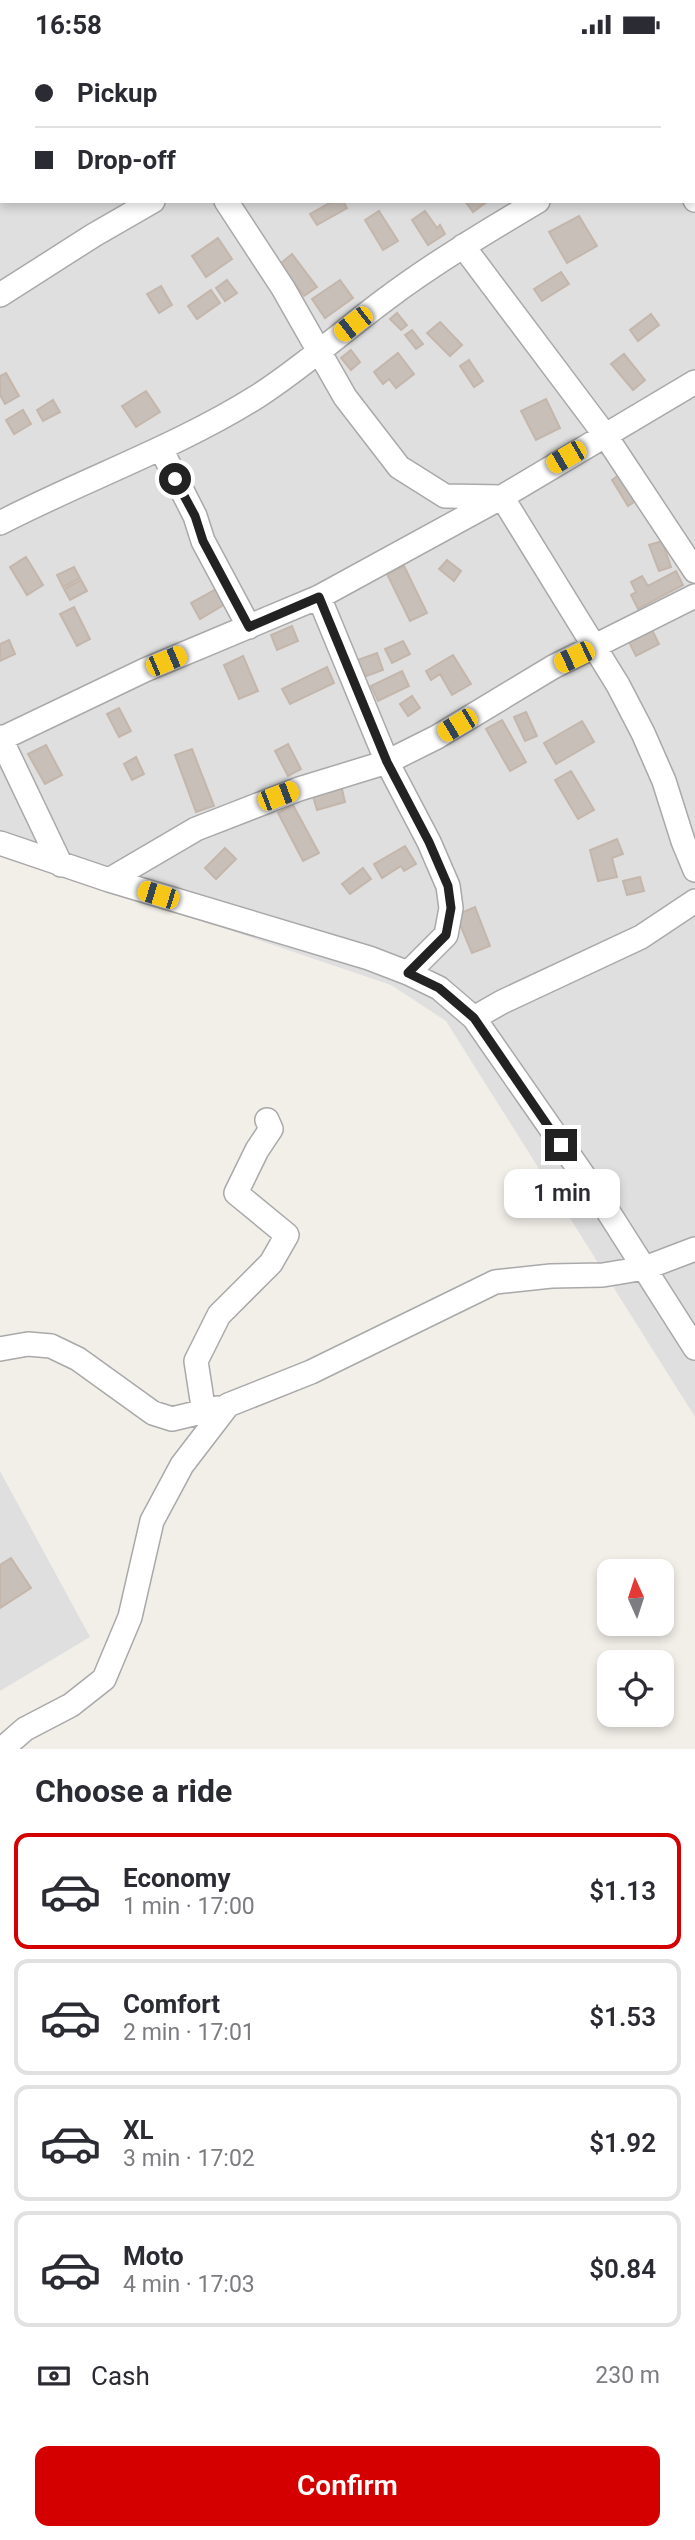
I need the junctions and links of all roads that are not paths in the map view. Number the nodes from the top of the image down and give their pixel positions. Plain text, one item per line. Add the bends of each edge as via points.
1 (150, 203) edge
2 (227, 203) edge
3 (535, 203) edge
4 (463, 246) junction
5 (0, 295) edge
6 (319, 351) junction
7 (695, 382) edge
8 (605, 435) junction
9 (162, 449) junction
10 (502, 497) junction
11 (0, 523) edge
12 (695, 571) edge
13 (695, 596) edge
14 (319, 597) junction
15 (249, 627) junction
16 (595, 646) junction
17 (0, 738) edge
18 (387, 762) junction
19 (689, 838) edge
20 (0, 843) edge
21 (61, 865) junction
22 (695, 870) edge
23 (109, 880) junction
24 (695, 901) edge
25 (408, 973) junction
26 (474, 1018) junction
27 (267, 1119) dead end
28 (695, 1249) edge
29 (645, 1268) junction
30 (695, 1348) edge
31 (0, 1349) edge
32 (228, 1405) junction
33 (204, 1413) junction
34 (2, 1749) edge

1 - 5 street
2 - 6 street
3 - 4 street
4 - 6 street
4 - 8 street
6 - 9 street via 258,395
6 - 10 street via 345,397 399,467 445,496
7 - 8 street
8 - 10 street
8 - 12 street
9 - 11 street
9 - 15 street via 203,541
10 - 14 street
10 - 16 street
13 - 16 street
14 - 15 street
14 - 18 street
15 - 17 street
16 - 18 street
16 - 19 street via 643,733
17 - 21 street
18 - 23 street via 299,789 196,829
18 - 25 street via 429,842 448,886 451,908 446,935
19 - 22 street
20 - 21 street
21 - 23 street
23 - 25 street
24 - 26 street via 640,937
25 - 26 street via 439,988
26 - 29 street
27 - 33 street via 271,1129 236,1193 287,1235 271,1263 219,1315 196,1361
28 - 29 street
29 - 30 street
29 - 32 street via 495,1282 311,1372
31 - 33 street via 51,1346 78,1359 153,1413 172,1419
32 - 33 street
32 - 34 street via 181,1465 152,1521 130,1617 104,1679

